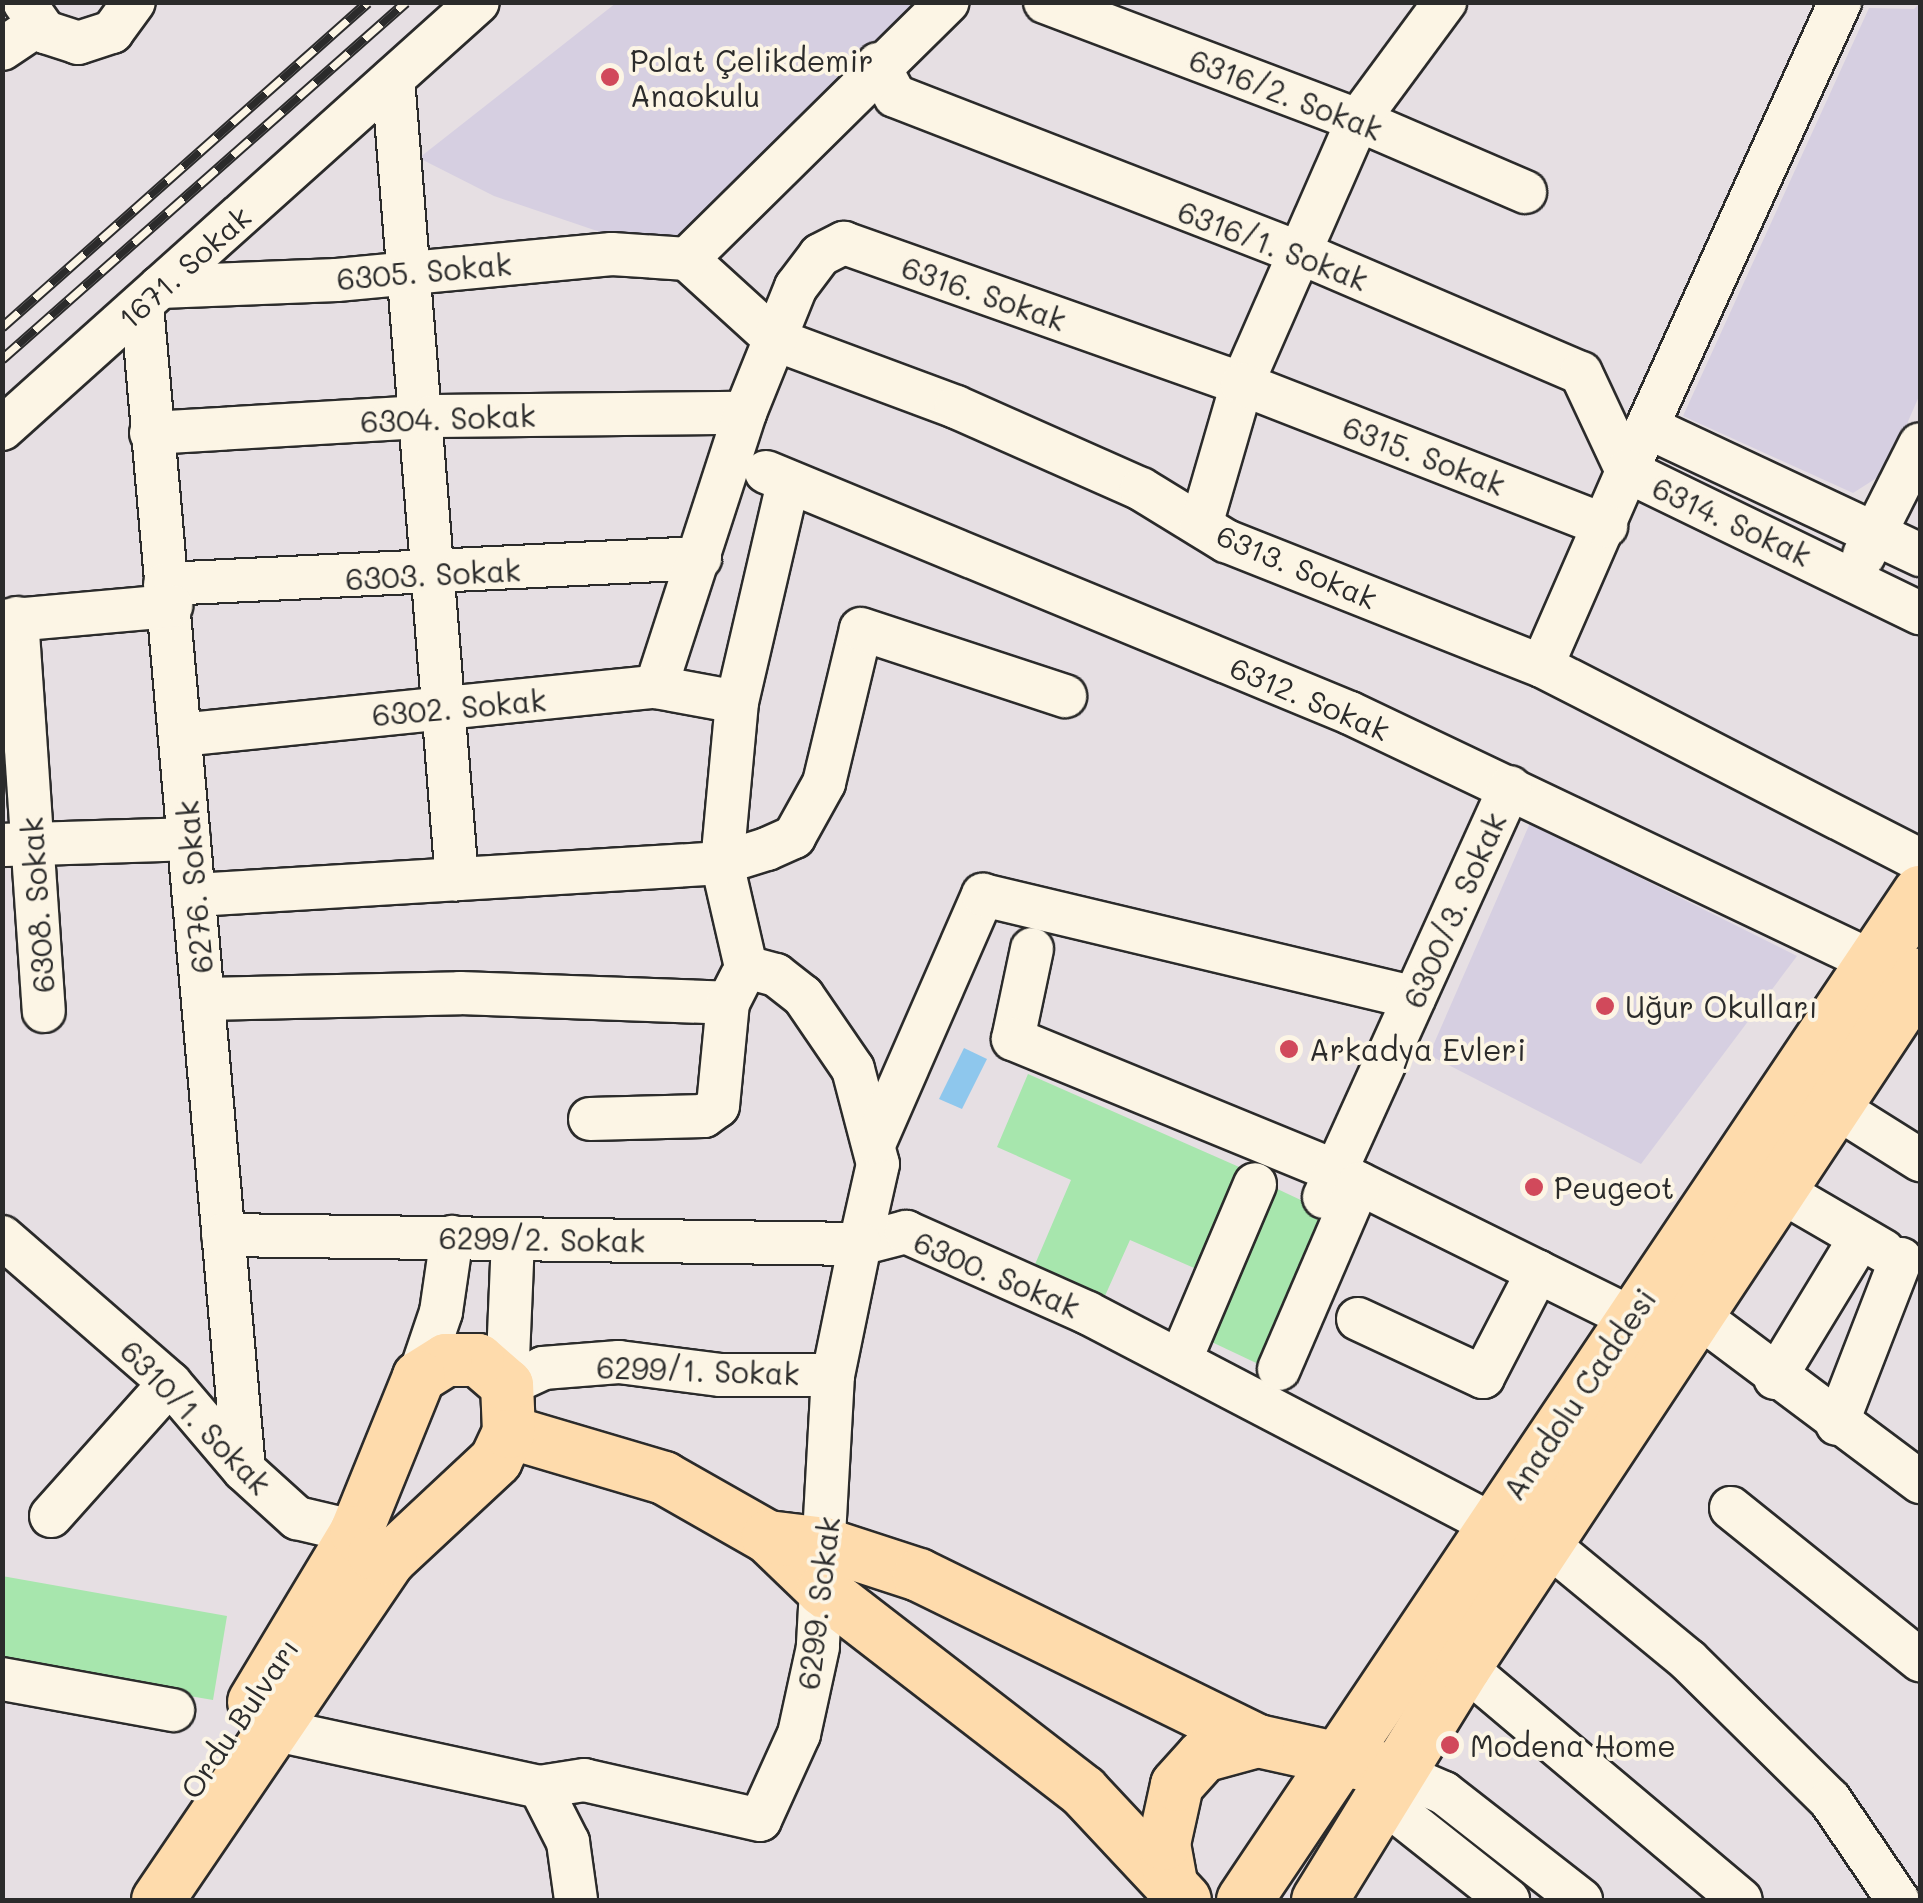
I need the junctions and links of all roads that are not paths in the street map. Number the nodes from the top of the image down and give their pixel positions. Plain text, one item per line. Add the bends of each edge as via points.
1 (134, 2) edge
2 (478, 2) edge
3 (948, 2) edge
4 (1045, 2) edge
5 (1840, 2) edge
6 (1443, 3) edge
7 (31, 14) edge
8 (2, 49) edge
9 (878, 64) junction
10 (379, 92) junction
11 (1358, 120) junction
12 (1525, 192) dead end
13 (1303, 254) junction
14 (687, 259) junction
15 (411, 274) junction
16 (151, 296) junction
17 (776, 340) junction
18 (1242, 384) junction
19 (745, 414) junction
20 (422, 417) junction
21 (1647, 426) junction
22 (2, 428) edge
23 (151, 433) junction
24 (1920, 444) edge
25 (734, 455) junction
26 (1627, 471) junction
27 (788, 483) junction
28 (1201, 525) junction
29 (1606, 526) junction
30 (1876, 532) junction
31 (1920, 555) edge
32 (700, 558) junction
33 (434, 575) junction
34 (1852, 577) junction
35 (168, 595) junction
36 (1920, 613) edge
37 (10, 620) edge
38 (1542, 666) junction
39 (656, 687) junction
40 (1064, 696) dead end
41 (737, 702) junction
42 (444, 706) junction
43 (180, 735) junction
44 (1510, 787) junction
45 (189, 839) junction
46 (18, 845) edge
47 (1920, 860) edge
48 (722, 862) junction
49 (458, 879) junction
50 (1920, 893) edge
51 (196, 895) junction
52 (1032, 949) dead end
53 (1898, 969) edge
54 (738, 985) junction
55 (1414, 998) junction
56 (205, 1000) junction
57 (44, 1012) dead end
58 (1834, 1106) junction
59 (590, 1119) dead end
60 (875, 1142) junction
61 (1920, 1160) edge
62 (1255, 1184) dead end
63 (1339, 1184) junction
64 (1780, 1190) junction
65 (223, 1235) junction
66 (2, 1237) edge
67 (452, 1237) junction
68 (1860, 1238) junction
69 (513, 1239) junction
70 (860, 1244) junction
71 (1911, 1264) edge
72 (1538, 1271) junction
73 (1697, 1315) junction
74 (1630, 1317) junction
75 (1358, 1319) dead end
76 (1180, 1361) junction
77 (1279, 1368) dead end
78 (833, 1375) junction
79 (419, 1377) junction
80 (1775, 1378) junction
81 (170, 1382) junction
82 (508, 1408) junction
83 (1837, 1424) junction
84 (244, 1470) junction
85 (1920, 1482) edge
86 (1731, 1508) dead end
87 (51, 1516) dead end
88 (1492, 1524) junction
89 (1546, 1543) junction
90 (373, 1545) junction
91 (824, 1567) junction
92 (1920, 1660) edge
93 (1463, 1666) junction
94 (2, 1679) edge
95 (174, 1710) dead end
96 (276, 1730) junction
97 (1258, 1741) junction
98 (1336, 1756) junction
99 (540, 1787) junction
100 (1391, 1787) junction
101 (1178, 1894) edge
102 (1500, 1896) edge
103 (117, 1900) edge
104 (158, 1900) edge
105 (576, 1900) edge
106 (1244, 1900) edge
107 (1320, 1900) edge
108 (1580, 1900) edge
109 (1740, 1900) edge
110 (1898, 1900) edge

1 - 7 street via 125,19 96,40 60,40
2 - 10 street, 1671. Sokak
3 - 9 street
4 - 11 street, 6316/2. Sokak
5 - 21 street
6 - 11 street
7 - 8 street
9 - 13 street, 6316/1. Sokak via 896,96
9 - 14 street
10 - 15 street
10 - 16 street, 1671. Sokak
11 - 12 street, 6316/2. Sokak
11 - 13 street
13 - 18 street
13 - 26 street, 6316/1. Sokak via 1581,373
14 - 15 street, 6305. Sokak via 612,254
14 - 17 street, 6313. Sokak
15 - 16 street, 6305. Sokak
15 - 20 street
16 - 22 street, 1671. Sokak
16 - 23 street, 6276. Sokak
17 - 18 street, 6316. Sokak via 796,287 820,255 844,243
17 - 19 street
17 - 28 street, 6313. Sokak via 973,414 1142,489
18 - 28 street
18 - 29 street, 6315. Sokak
19 - 20 street, 6304. Sokak
19 - 25 street
20 - 23 street, 6304. Sokak
20 - 33 street
21 - 26 street
21 - 30 street
23 - 35 street, 6276. Sokak
24 - 30 street
25 - 27 street, 6312. Sokak
25 - 32 street
26 - 29 street, 6314. Sokak
26 - 34 street, 6314. Sokak
27 - 41 street
27 - 44 street, 6312. Sokak via 1350,713
28 - 38 street, 6313. Sokak via 1226,541
29 - 38 street, 6314. Sokak
30 - 31 street
30 - 34 street
32 - 33 street, 6303. Sokak
32 - 39 street
33 - 35 street, 6303. Sokak
33 - 42 street
34 - 36 street, 6314. Sokak
35 - 37 street, 6303. Sokak
35 - 43 street, 6276. Sokak
37 - 46 street, 6308. Sokak
38 - 47 street, 6313. Sokak
39 - 41 street, 6302. Sokak
39 - 42 street, 6302. Sokak
40 - 48 street via 861,629 824,783 794,837
41 - 48 street
42 - 43 street, 6302. Sokak
42 - 49 street
43 - 45 street, 6276. Sokak
44 - 53 street, 6312. Sokak
44 - 55 street, 6300/3. Sokak
45 - 46 street
45 - 51 street, 6276. Sokak
46 - 57 street, 6308. Sokak
48 - 49 street
48 - 54 street
49 - 51 street
50 - 53 highway, Anadolu Caddesi
51 - 56 street, 6276. Sokak
52 - 63 street via 1013,1039
53 - 58 highway, Anadolu Caddesi
53 - 74 highway, Anadolu Caddesi
54 - 56 street
54 - 59 street via 718,1106 704,1116
54 - 60 street via 776,975 803,996 853,1069
55 - 60 street via 983,895
55 - 63 street, 6300/3. Sokak
56 - 65 street, 6276. Sokak
58 - 61 street
58 - 64 highway, Anadolu Caddesi
60 - 70 street via 878,1164
62 - 76 street
63 - 72 street
63 - 77 street, 6300/3. Sokak
64 - 68 street
64 - 73 highway, Anadolu Caddesi
65 - 67 street, 6299/2. Sokak
65 - 84 street, 6276. Sokak
66 - 81 street, 6310/1. Sokak
67 - 69 street, 6299/2. Sokak
67 - 79 street, Ordu Bulvarı via 441,1312
68 - 71 street
68 - 80 street
69 - 70 street, 6299/2. Sokak
69 - 82 street
70 - 76 street, 6300. Sokak via 906,1232
70 - 78 street, 6299. Sokak
71 - 83 street
72 - 74 street
72 - 75 street via 1483,1377
73 - 80 street
73 - 89 highway, Anadolu Caddesi
74 - 88 highway, Anadolu Caddesi
76 - 88 street, 6300. Sokak
78 - 82 street, 6299/1. Sokak via 721,1375 619,1362 542,1368
78 - 91 street, 6299. Sokak
79 - 82 main road via 434,1364 466,1357 493,1369
79 - 90 main road, Ordu Bulvarı
80 - 83 street
81 - 84 street, 6310/1. Sokak
81 - 87 street
82 - 90 main road, Ordu Bulvarı via 496,1460
82 - 91 main road via 664,1478
83 - 85 street
84 - 90 street, 6310/1. Sokak via 297,1518
86 - 92 street
88 - 98 highway, Anadolu Caddesi
89 - 93 highway, Anadolu Caddesi
89 - 110 street via 1688,1660 1830,1800
90 - 96 main road, Ordu Bulvarı
90 - 103 main road, Ordu Bulvarı via 268,1682
91 - 97 main road via 919,1575
91 - 99 street, 6299. Sokak via 799,1734 760,1820 584,1780
91 - 101 main road via 1083,1791
93 - 100 highway, Anadolu Caddesi
93 - 109 street
94 - 95 street
96 - 99 street, 6299. Sokak
96 - 104 main road, Ordu Bulvarı
97 - 98 main road
97 - 101 main road via 1202,1756 1178,1785 1164,1844
98 - 100 main road
98 - 106 highway, Anadolu Caddesi
99 - 105 street via 568,1842
100 - 102 street
100 - 107 highway, Anadolu Caddesi
100 - 108 street via 1444,1792

